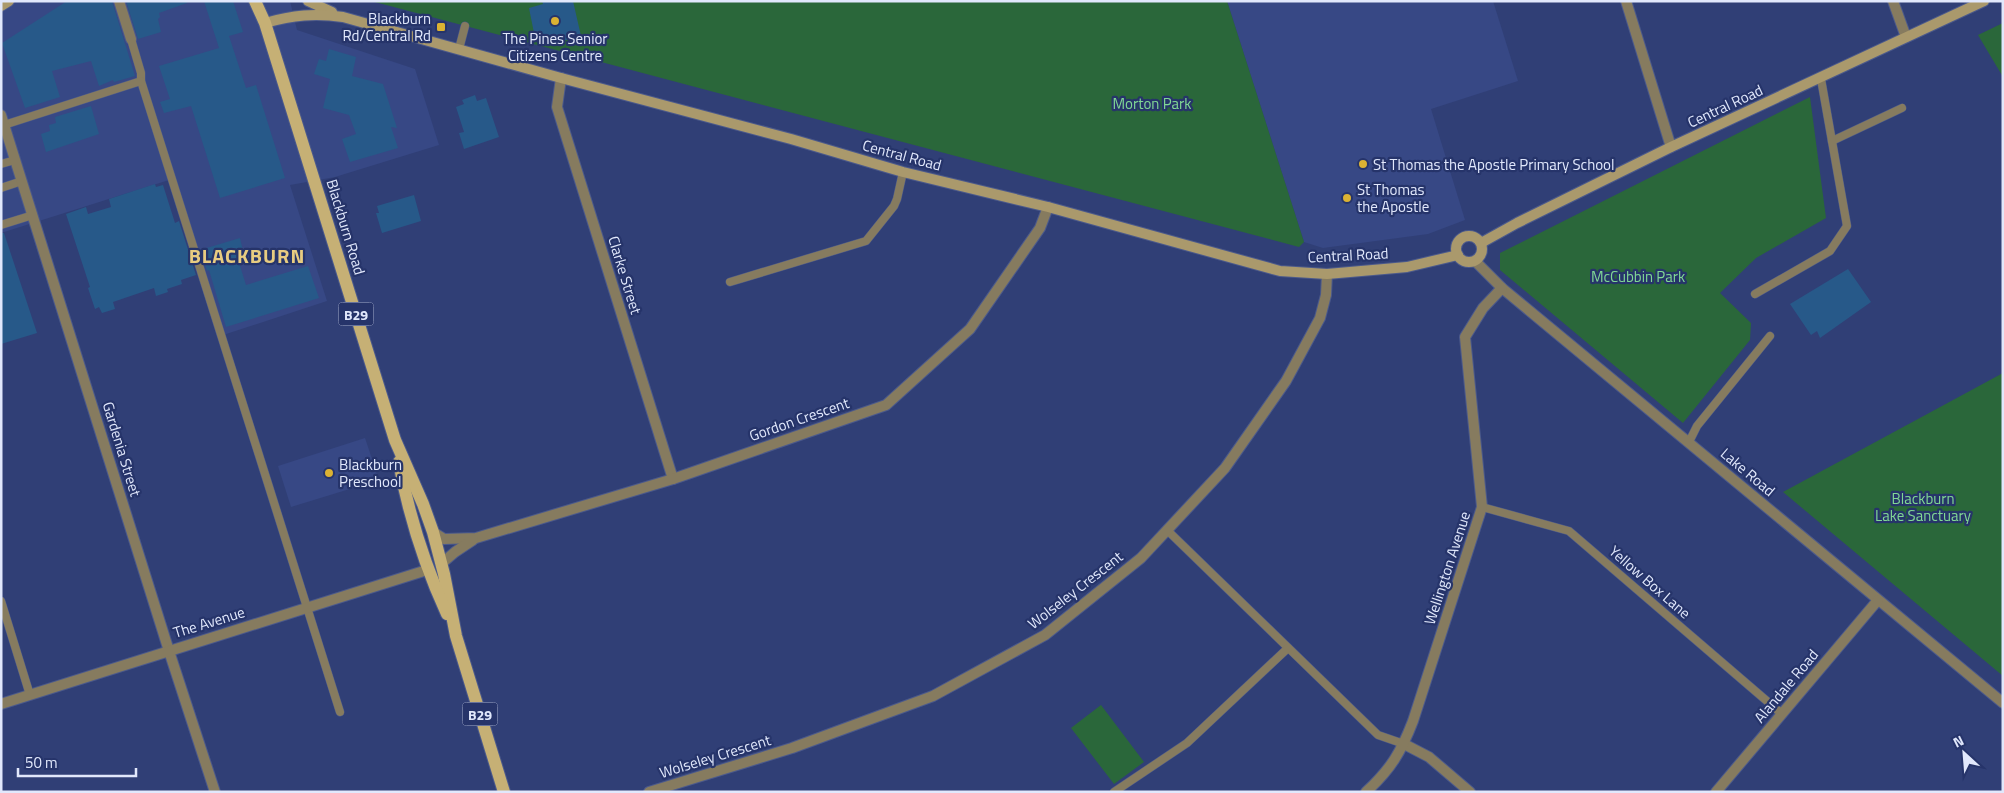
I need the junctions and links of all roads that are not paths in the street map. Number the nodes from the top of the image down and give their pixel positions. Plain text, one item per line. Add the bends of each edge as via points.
1 (9, 1) edge
2 (119, 1) edge
3 (308, 1) edge
4 (1626, 1) edge
5 (1893, 1) edge
6 (1984, 1) edge
7 (259, 4) edge
8 (1, 6) edge
9 (343, 17) junction
10 (265, 23) junction
11 (465, 26) dead end
12 (1906, 37) junction
13 (130, 39) joint
14 (459, 49) junction
15 (561, 78) junction
16 (1821, 78) junction
17 (141, 81) junction
18 (1902, 108) dead end
19 (3, 120) edge
20 (1832, 141) junction
21 (1671, 147) junction
22 (15, 160) junction
23 (1, 164) edge
24 (903, 172) junction
25 (22, 181) junction
26 (1, 188) edge
27 (1048, 207) junction
28 (33, 215) junction
29 (1, 225) edge
30 (1481, 243) junction
31 (1458, 256) junction
32 (1475, 261) junction
33 (1327, 274) junction
34 (730, 282) dead end
35 (1502, 288) junction
36 (1755, 294) dead end
37 (1770, 336) dead end
38 (395, 440) junction
39 (1689, 442) junction
40 (673, 479) junction
41 (1482, 507) junction
42 (1167, 530) junction
43 (432, 532) junction
44 (476, 538) junction
45 (441, 564) junction
46 (427, 570) junction
47 (1878, 600) junction
48 (1, 601) edge
49 (306, 608) junction
50 (456, 636) junction
51 (1288, 648) junction
52 (169, 650) junction
53 (30, 695) junction
54 (2003, 703) edge
55 (1, 704) edge
56 (340, 712) dead end
57 (1782, 714) junction
58 (1404, 744) junction
59 (216, 792) edge
60 (504, 792) edge
61 (649, 792) edge
62 (1114, 792) edge
63 (1366, 792) edge
64 (1470, 792) edge
65 (1716, 792) edge

1 - 8 street
2 - 13 street
3 - 9 street, Central Road
4 - 21 street
5 - 12 street
6 - 12 street, Central Road
7 - 10 main road, Blackburn Road / B29
9 - 10 street, Central Road via 295,15
9 - 14 street, Central Road
10 - 38 main road, Blackburn Road / B29
11 - 14 lane
12 - 16 street, Central Road
13 - 17 lane
14 - 15 street, Central Road
15 - 24 street, Central Road
15 - 40 street, Clarke Street via 557,107
16 - 20 lane
16 - 21 street, Central Road
17 - 19 lane
17 - 49 lane
18 - 20 lane
19 - 22 street, Gardenia Street
20 - 36 lane via 1848,226 1830,251
21 - 30 street, Central Road
22 - 23 lane
22 - 25 street, Gardenia Street
24 - 27 street, Central Road
24 - 34 lane via 894,206 866,241
25 - 26 lane
25 - 28 street, Gardenia Street
27 - 33 street, Central Road via 1280,271
27 - 40 street, Gordon Crescent via 1040,228 970,329 886,405
28 - 29 lane
28 - 52 street, Gardenia Street
30 - 31 street via 1474,237 1465,236 1458,242
30 - 32 street via 1482,253
31 - 32 street via 1465,262
31 - 33 street, Central Road via 1407,266
32 - 35 street, Lake Road
33 - 42 street, Wolseley Crescent via 1320,318 1286,381 1225,468
35 - 39 street, Lake Road
35 - 41 street, Wellington Avenue via 1483,308 1465,336
37 - 39 lane via 1697,426
38 - 43 main road, Blackburn Road / B29
38 - 46 main road, Blackburn Road / B29 via 406,501
39 - 47 street, Lake Road
40 - 44 street, Gordon Crescent
41 - 57 lane, Yellow Box Lane via 1570,531
41 - 58 street, Wellington Avenue
42 - 51 lane
42 - 61 street, Wolseley Crescent via 1141,558 1045,635 934,696 792,748
43 - 44 street, Gordon Crescent via 444,539
43 - 45 main road, Blackburn Road / B29
44 - 45 street, Gordon Crescent
45 - 46 main road
45 - 46 main road
45 - 50 main road, Blackburn Road / B29
46 - 49 street, The Avenue
46 - 50 main road, Blackburn Road / B29
47 - 54 street, Lake Road
47 - 57 street, Alandale Road
48 - 53 lane
49 - 52 street, The Avenue
49 - 56 lane
50 - 60 main road, Blackburn Road / B29
51 - 58 lane via 1378,735
51 - 62 lane via 1187,743
52 - 53 street, The Avenue
52 - 59 street, Gardenia Street
53 - 55 street, The Avenue
57 - 65 street, Alandale Road
58 - 63 street, Wellington Avenue via 1385,775
58 - 64 street via 1429,757

